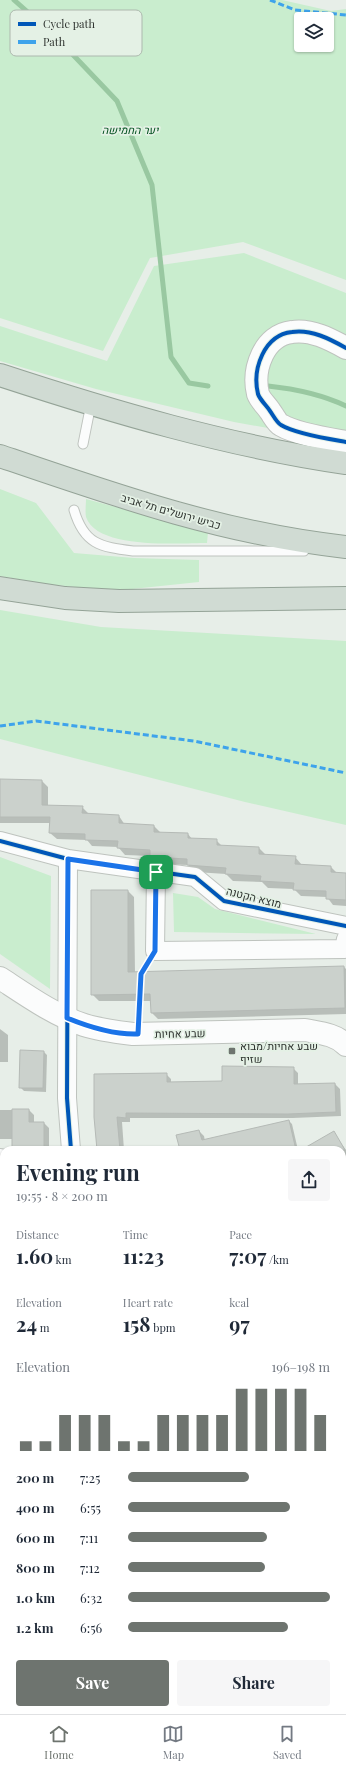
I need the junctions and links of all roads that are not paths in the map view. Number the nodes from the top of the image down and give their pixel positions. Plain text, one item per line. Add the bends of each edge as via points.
1 (346, 348) edge
2 (0, 375) edge
3 (91, 404) junction
4 (346, 442) edge
5 (83, 444) dead end
6 (0, 456) edge
7 (346, 463) edge
8 (74, 510) dead end
9 (346, 547) edge
10 (346, 550) edge
11 (0, 588) edge
12 (346, 598) edge
13 (0, 841) edge
14 (68, 859) junction
15 (156, 872) junction
16 (346, 926) edge
17 (346, 939) edge
18 (0, 978) edge
19 (67, 1018) junction
20 (346, 1045) edge
21 (71, 1146) edge

1 - 4 main road via 322,335 291,332 274,338 266,347 257,377 258,395 280,425
2 - 3 highway
3 - 5 lane
3 - 7 highway via 204,435
6 - 9 highway, כביש ירושלים תל אביב via 133,502 176,514 259,533
8 - 10 lane via 84,535 96,543 132,551
11 - 12 highway via 65,598 119,601
13 - 14 street, מוצא הקטנה
14 - 15 street, מוצא הקטנה
14 - 19 street
15 - 16 street, מוצא הקטנה via 195,878 224,902
15 - 17 street via 155,951 344,948
18 - 19 main road, שבע אחיות
19 - 20 main road, שבע אחיות via 85,1025 138,1034 305,1030 328,1034
19 - 21 street via 67,1098

